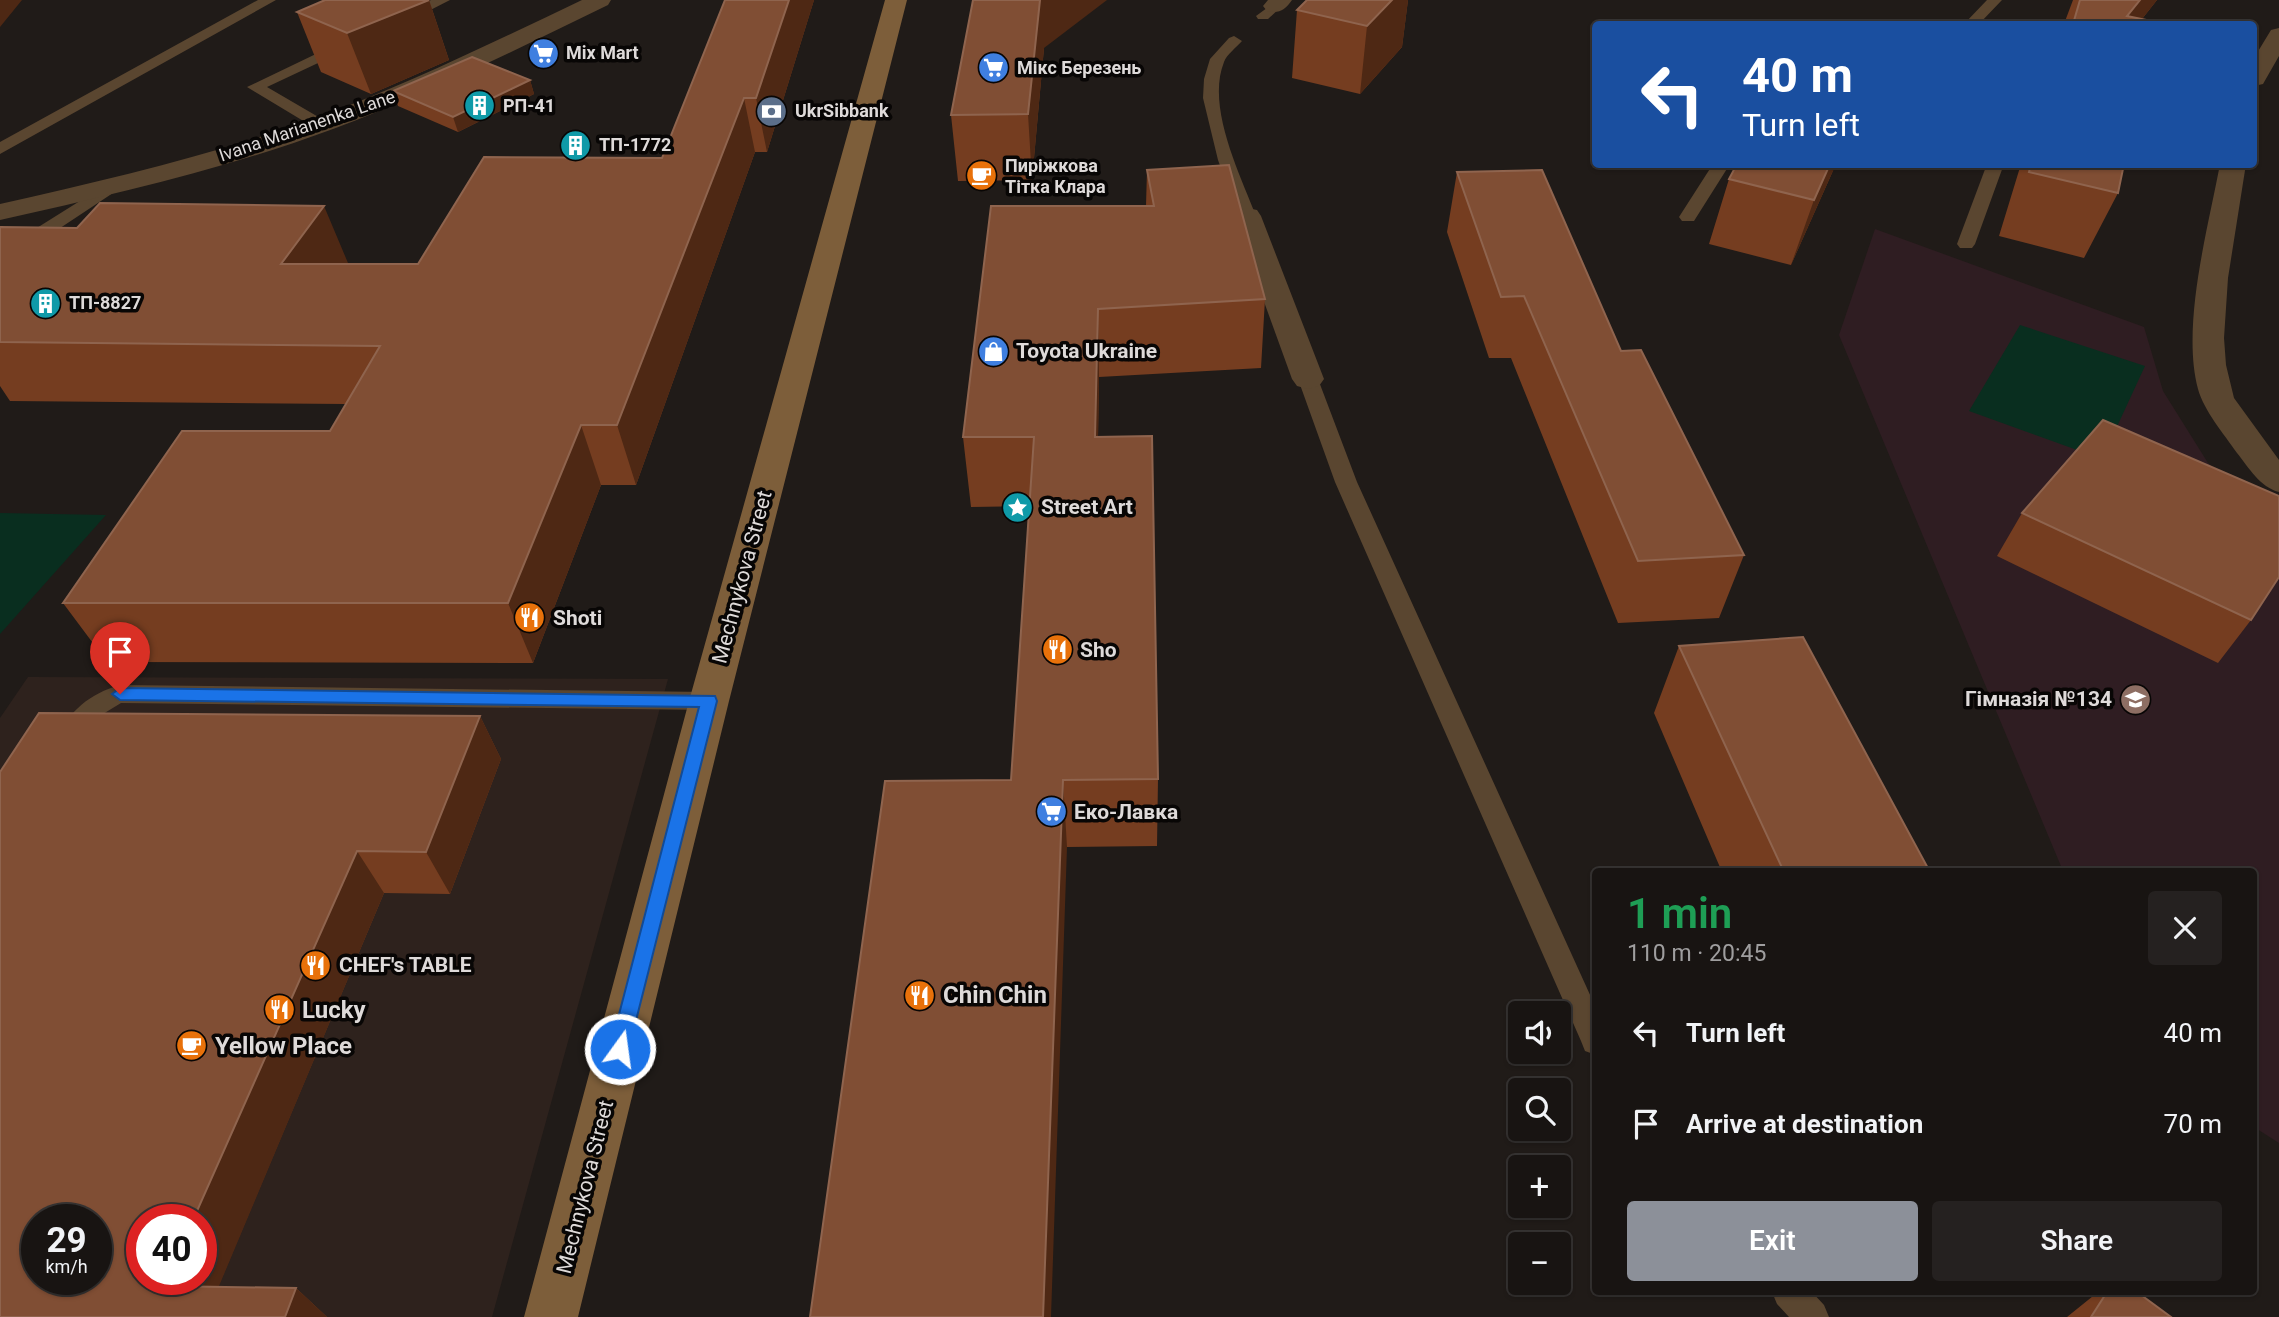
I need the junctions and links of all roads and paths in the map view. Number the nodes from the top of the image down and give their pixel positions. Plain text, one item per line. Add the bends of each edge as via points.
1 (269, 0) edge
2 (443, 0) edge
3 (600, 0) edge
4 (896, 0) edge
5 (1995, 0) edge
6 (1974, 21) edge
7 (381, 29) edge
8 (2279, 35) edge
9 (356, 40) edge
10 (1234, 41) dead end
11 (2257, 74) edge
12 (321, 125) junction
13 (0, 149) edge
14 (1719, 168) edge
15 (1994, 168) edge
16 (2232, 168) edge
17 (107, 189) junction
18 (0, 212) edge
19 (1247, 215) joint
20 (1688, 217) dead end
21 (1966, 244) dead end
22 (0, 272) edge
23 (1308, 379) joint
24 (2279, 481) edge
25 (709, 701) junction
26 (58, 755) edge
27 (1592, 1032) edge
28 (1792, 1295) edge
29 (551, 1317) edge
30 (1812, 1317) edge

1 - 13 lane
2 - 7 lane
3 - 12 street, Ivana Marianenka Lane via 409,90
4 - 25 street, Mechnykova Street
5 - 6 lane
8 - 11 street
9 - 12 lane via 256,87
10 - 19 lane via 1217,59 1210,99
12 - 17 street, Ivana Marianenka Lane
14 - 20 lane
15 - 21 lane
16 - 24 street via 2207,332 2214,391 2262,465
17 - 18 street, Ivana Marianenka Lane
17 - 22 lane via 30,240
19 - 23 street
23 - 27 lane via 1346,482
25 - 26 lane via 120,694 101,699 89,710
25 - 29 street, Mechnykova Street
28 - 30 lane

